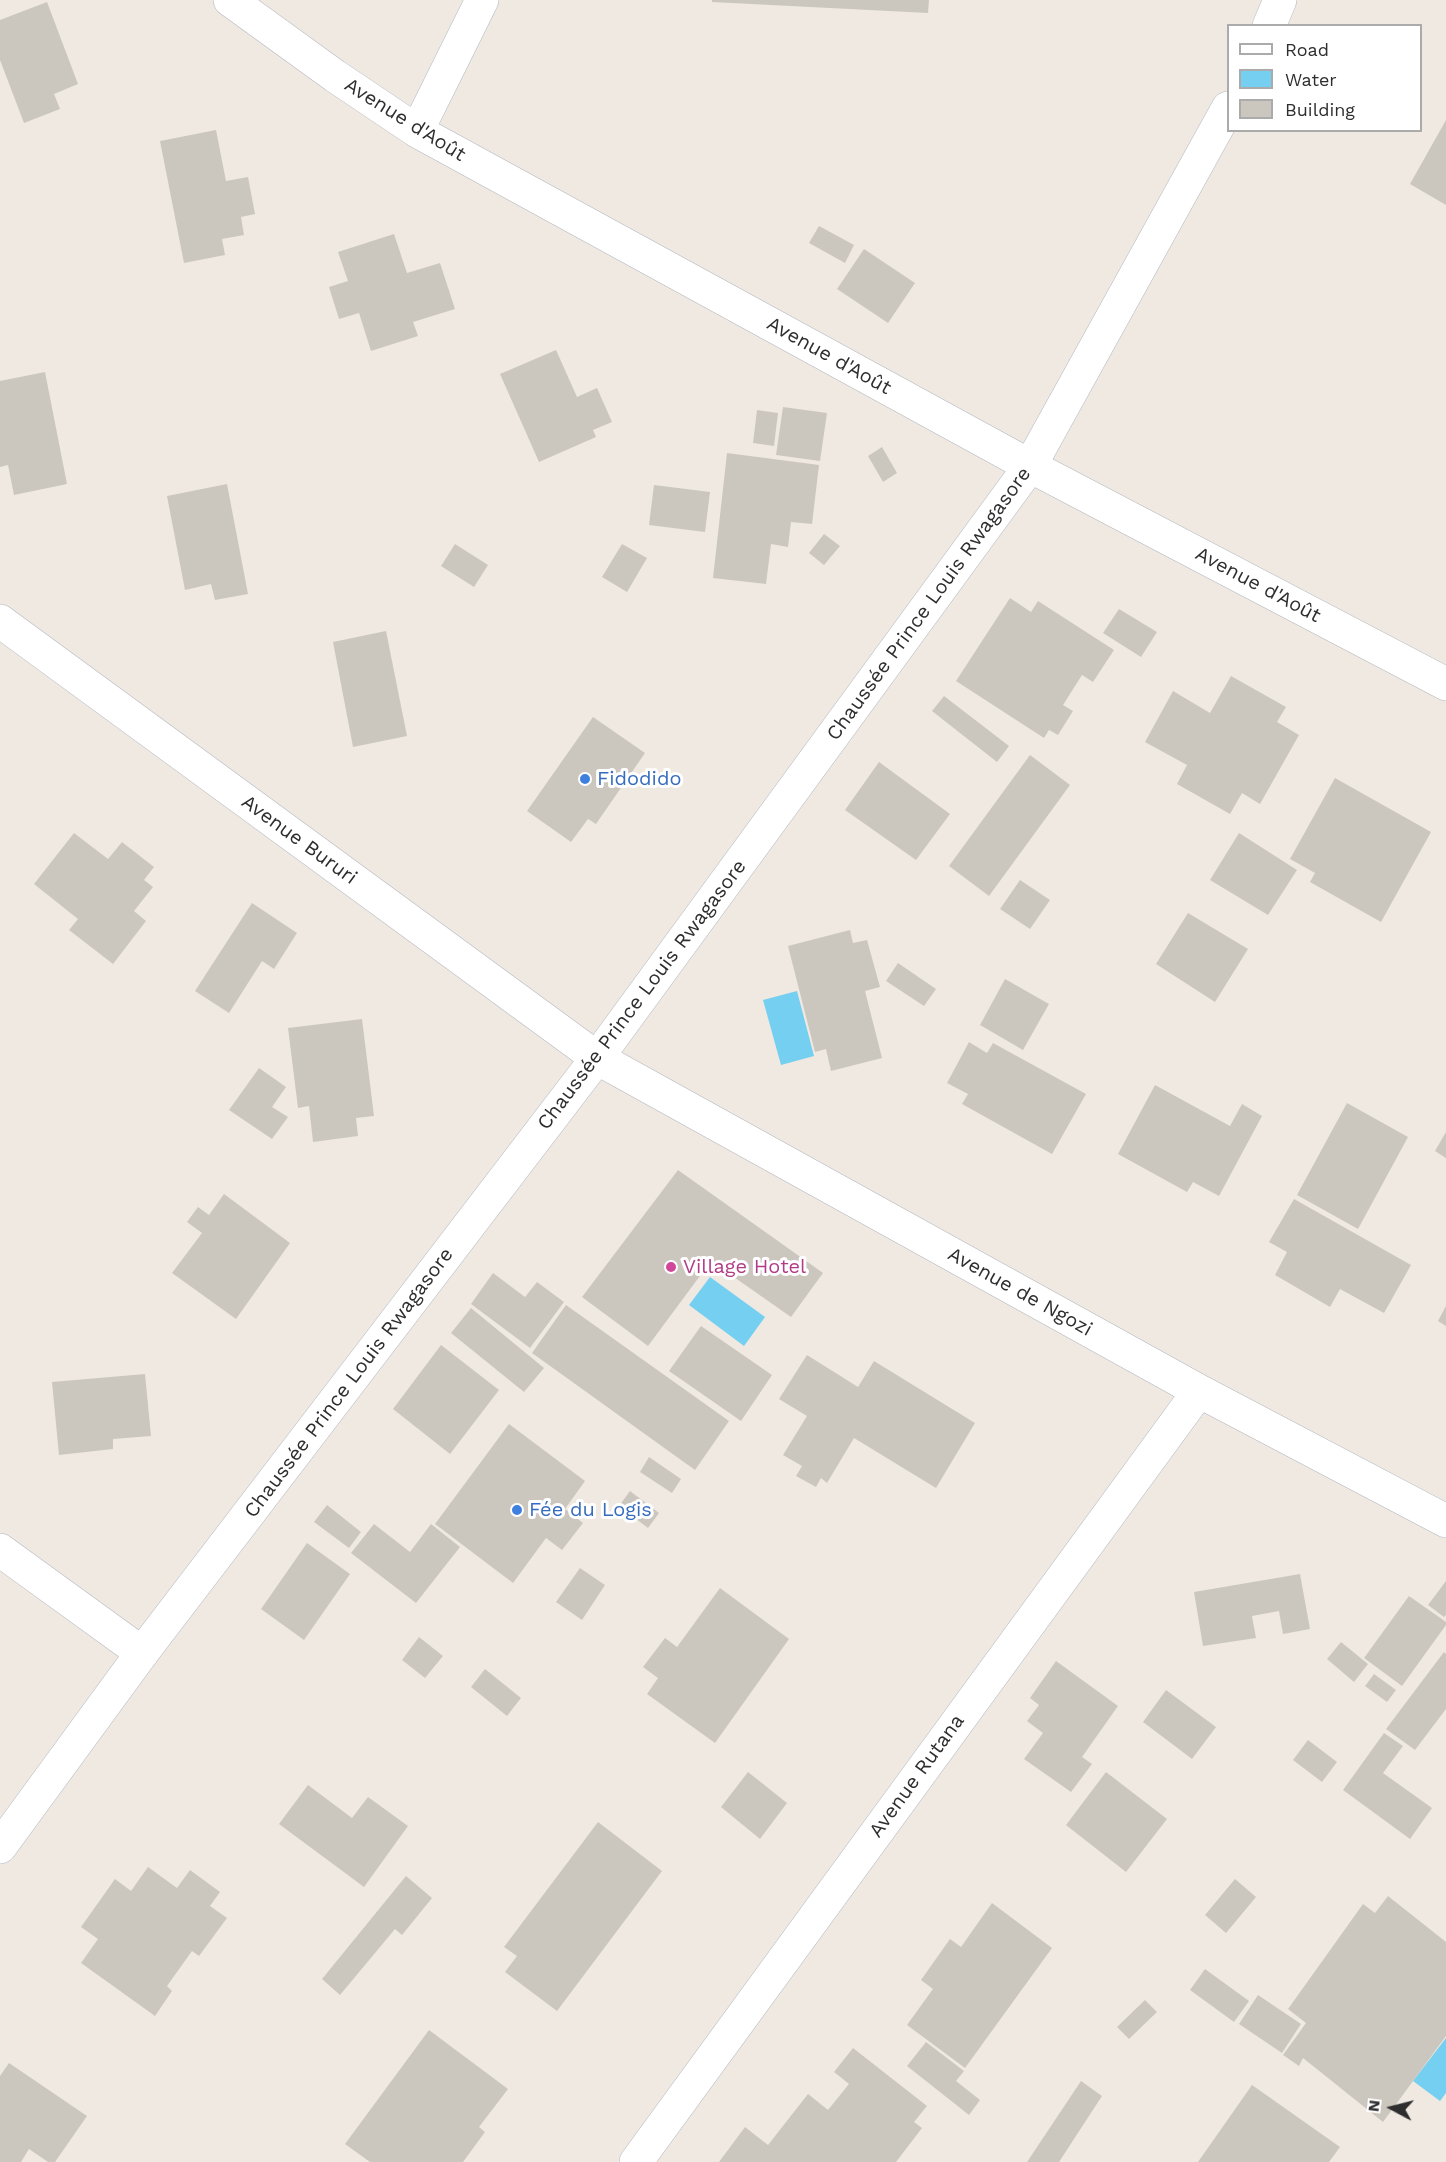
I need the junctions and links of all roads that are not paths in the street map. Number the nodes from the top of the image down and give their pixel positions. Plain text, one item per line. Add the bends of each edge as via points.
1 (230, 0) edge
2 (482, 0) edge
3 (1280, 0) edge
4 (1270, 24) edge
5 (1227, 110) edge
6 (417, 131) junction
7 (1030, 466) junction
8 (0, 621) edge
9 (1446, 684) edge
10 (597, 1058) junction
11 (1199, 1391) junction
12 (1446, 1521) edge
13 (0, 1550) edge
14 (142, 1653) junction
15 (0, 1847) edge
16 (636, 2162) edge

1 - 6 street, Avenue d'Août
2 - 6 street
3 - 4 street
5 - 7 street, Chaussée Prince Louis Rwagasore
6 - 7 street, Avenue d'Août
7 - 9 street, Avenue d'Août
7 - 10 street, Chaussée Prince Louis Rwagasore
8 - 10 street, Avenue Bururi
10 - 11 street, Avenue de Ngozi
10 - 14 street, Chaussée Prince Louis Rwagasore
11 - 12 street, Avenue de Ngozi
11 - 16 street, Avenue Rutana
13 - 14 street
14 - 15 street, Chaussée Prince Louis Rwagasore

